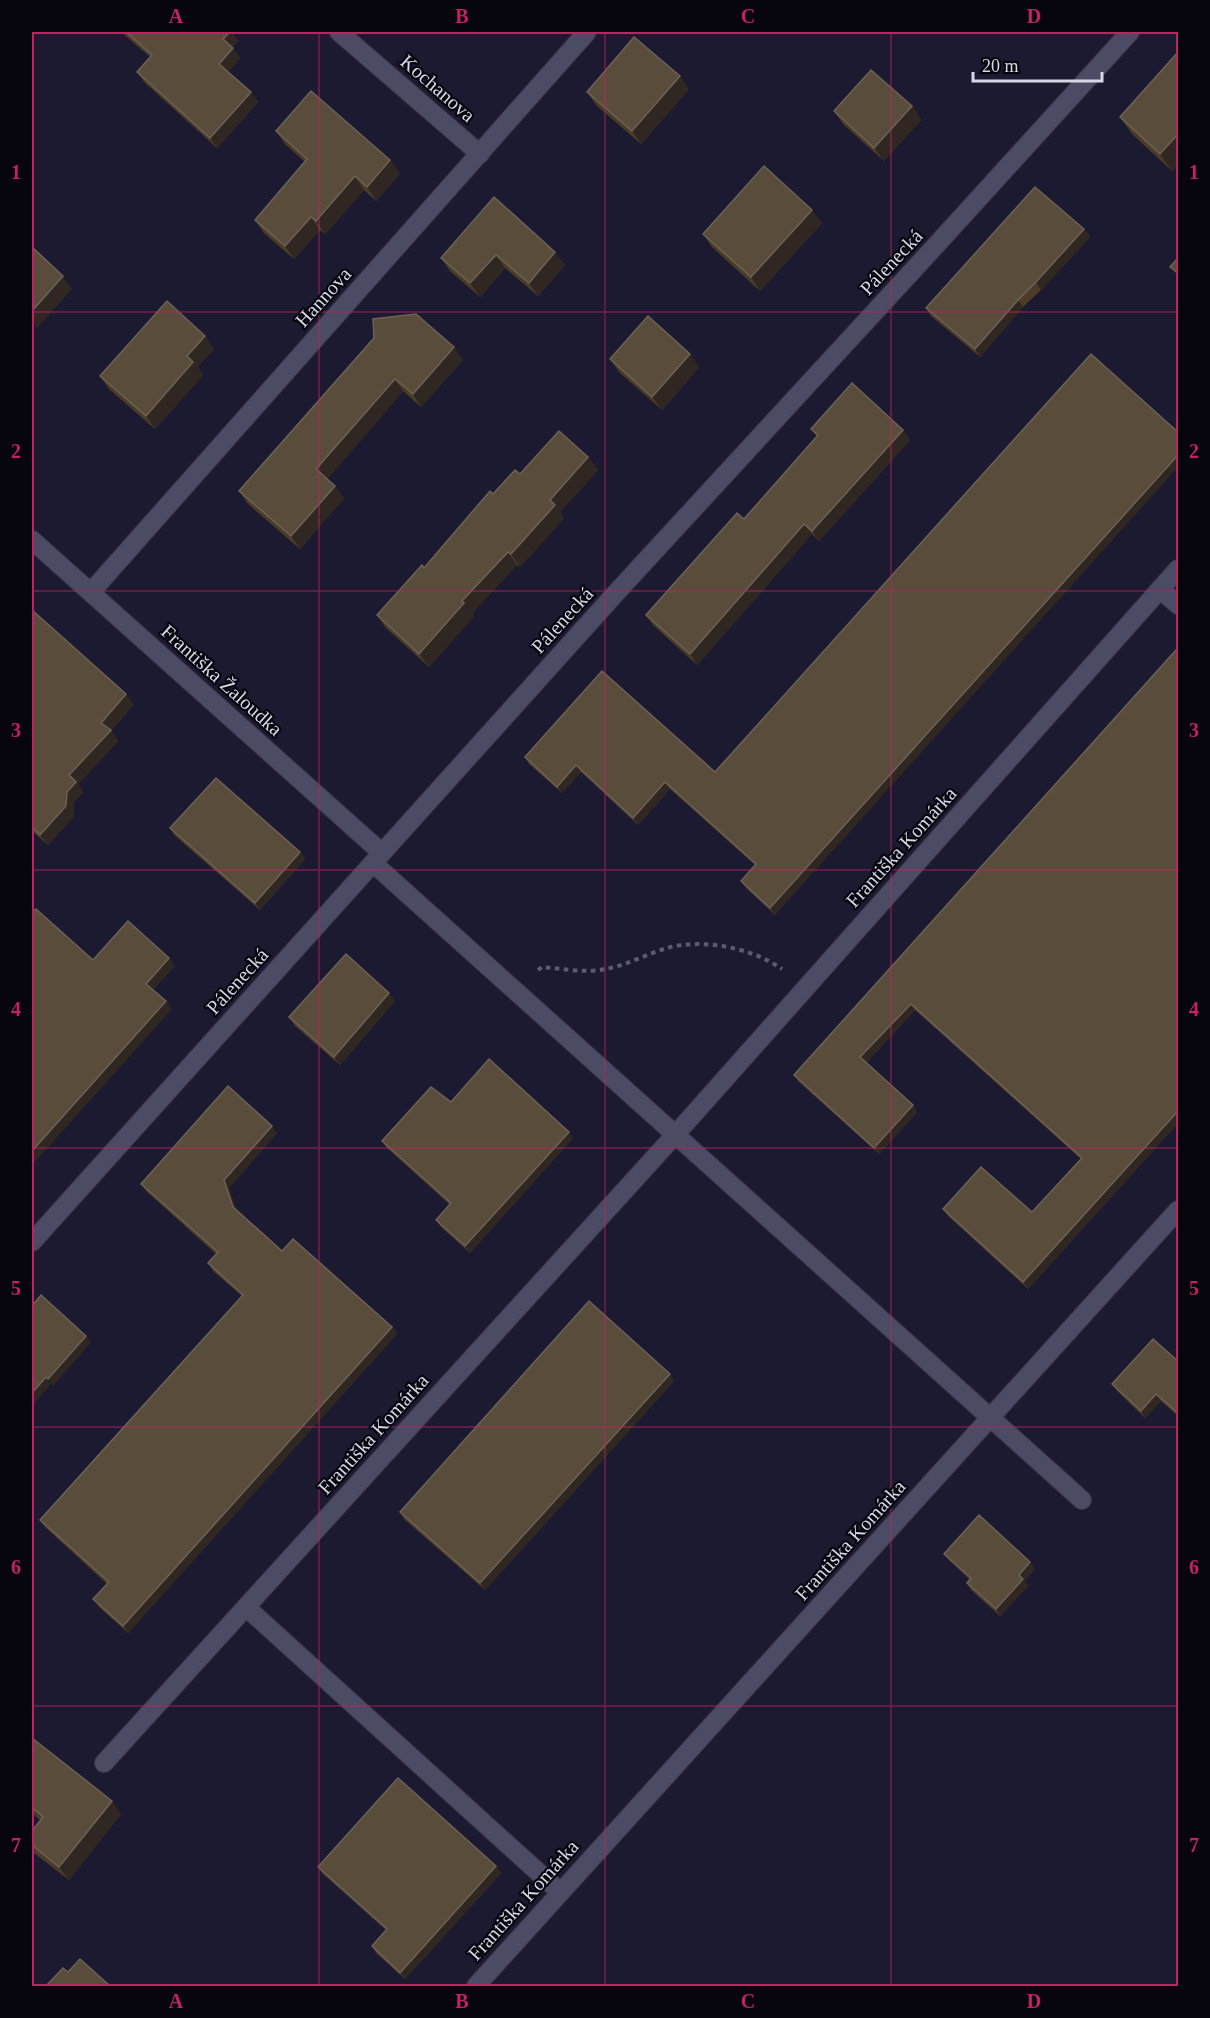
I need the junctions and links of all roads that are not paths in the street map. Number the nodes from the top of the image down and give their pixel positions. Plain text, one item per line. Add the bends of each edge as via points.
1 (339, 32) edge
2 (587, 32) edge
3 (1130, 32) edge
4 (480, 154) junction
5 (32, 540) edge
6 (1179, 568) edge
7 (1160, 589) junction
8 (91, 592) junction
9 (1179, 605) edge
10 (378, 858) junction
11 (675, 1135) junction
12 (1179, 1210) edge
13 (32, 1242) edge
14 (991, 1418) junction
15 (1082, 1500) dead end
16 (247, 1608) junction
17 (104, 1763) dead end
18 (560, 1892) junction
19 (476, 1986) edge

1 - 4 street, Kochanova
2 - 4 street, Hannova
3 - 10 street, Pálenecká
4 - 8 street, Hannova
5 - 8 street, Františka Žaloudka
6 - 7 street, Františka Komárka
7 - 9 street
7 - 11 street, Františka Komárka
8 - 10 street, Františka Žaloudka
10 - 11 street via 515,991
10 - 13 street, Pálenecká
11 - 14 street
11 - 16 street, Františka Komárka
12 - 14 street, Františka Komárka
14 - 15 street
14 - 18 street, Františka Komárka
16 - 17 street, Františka Komárka
16 - 18 street
18 - 19 street, Františka Komárka

